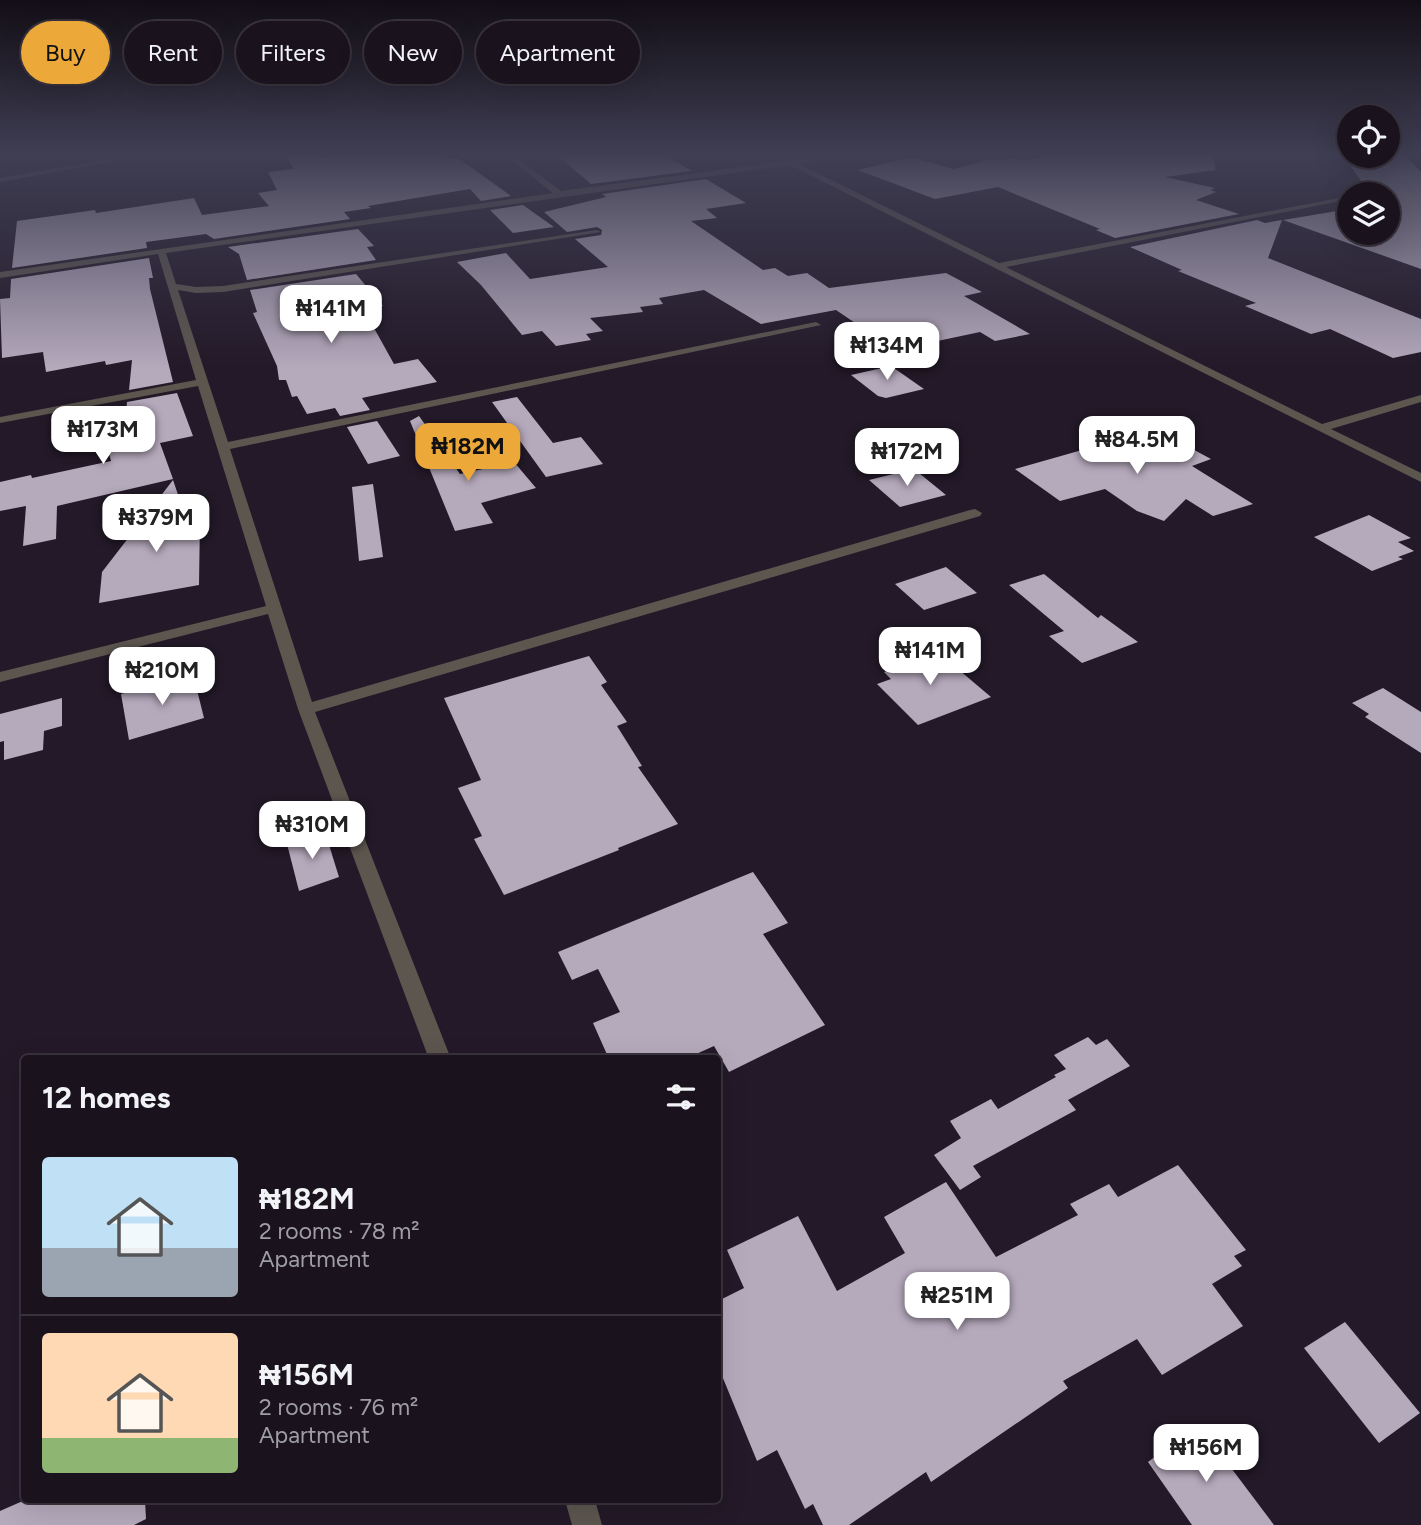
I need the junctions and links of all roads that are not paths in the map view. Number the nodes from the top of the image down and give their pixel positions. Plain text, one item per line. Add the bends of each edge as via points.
1 (342, 225) edge
2 (915, 225) edge
3 (1207, 225) edge
4 (597, 232) dead end
5 (161, 251) junction
6 (997, 266) junction
7 (0, 275) edge
8 (172, 286) junction
9 (816, 325) dead end
10 (202, 382) junction
11 (1421, 398) edge
12 (0, 420) edge
13 (1324, 427) junction
14 (223, 447) junction
15 (1421, 478) edge
16 (975, 513) dead end
17 (274, 608) junction
18 (0, 677) edge
19 (306, 709) junction
20 (438, 1055) edge
21 (581, 1503) edge
22 (587, 1525) edge

1 - 5 street
2 - 6 street
3 - 6 street
4 - 8 street via 223,289
5 - 7 street
5 - 8 street
6 - 13 street
8 - 10 street
9 - 14 street
10 - 12 street
10 - 14 street
11 - 13 street
13 - 15 street
14 - 17 street
16 - 19 street
17 - 18 street
17 - 19 street
19 - 20 street
21 - 22 street

